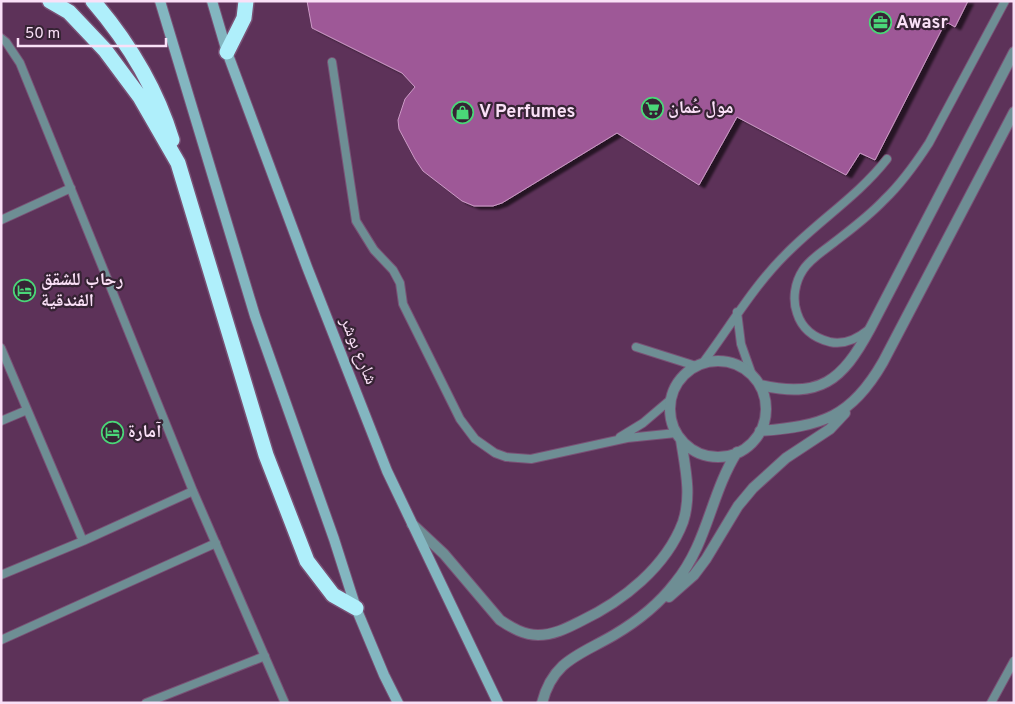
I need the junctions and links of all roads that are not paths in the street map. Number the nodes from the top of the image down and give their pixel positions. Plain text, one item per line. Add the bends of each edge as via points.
1 (50, 1) edge
2 (93, 1) edge
3 (160, 1) edge
4 (212, 1) edge
5 (246, 1) edge
6 (1005, 1) edge
7 (1, 38) edge
8 (227, 52) junction
9 (1014, 52) edge
10 (332, 62) dead end
11 (1014, 112) edge
12 (887, 159) dead end
13 (178, 163) junction
14 (71, 188) junction
15 (1, 220) edge
16 (738, 312) junction
17 (870, 329) junction
18 (636, 347) dead end
19 (2, 353) edge
20 (699, 365) junction
21 (752, 375) junction
22 (760, 385) junction
23 (670, 400) junction
24 (848, 408) junction
25 (27, 410) junction
26 (1, 422) edge
27 (760, 431) junction
28 (678, 436) junction
29 (611, 441) junction
30 (737, 452) junction
31 (192, 491) junction
32 (412, 524) junction
33 (83, 541) junction
34 (216, 544) junction
35 (1, 575) edge
36 (356, 608) junction
37 (649, 609) junction
38 (1, 640) edge
39 (265, 656) junction
40 (1014, 661) edge
41 (146, 703) edge
42 (285, 703) edge
43 (398, 703) edge
44 (498, 703) edge
45 (542, 703) edge
46 (991, 703) edge

1 - 13 highway via 69,12 105,50 140,97
2 - 13 highway via 142,68 164,114
3 - 36 main road via 255,316
4 - 8 main road, شارع بوشر
5 - 8 highway via 244,18
6 - 17 lane via 916,163 885,200 803,269 797,282 795,309 808,332 833,343 847,342
7 - 14 lane via 20,63
8 - 32 main road, شارع بوشر via 307,267
9 - 17 street
10 - 29 lane via 356,221 400,283 403,304 466,430 495,453 518,459 543,458
11 - 24 street via 880,368
12 - 16 lane via 865,185 785,255
13 - 36 highway via 266,455 303,552 333,595
14 - 15 lane
14 - 31 lane
16 - 20 lane
16 - 21 lane via 741,344
17 - 22 street via 850,363 820,385 797,390
18 - 20 lane
19 - 25 lane
20 - 21 street via 713,361 734,364
20 - 23 street via 680,380
21 - 22 street
22 - 27 street via 766,408
23 - 28 street via 672,422
23 - 29 lane via 643,423
24 - 27 street via 819,421
24 - 37 street via 830,429 786,458 753,488 694,575 666,600
25 - 26 lane
25 - 33 lane
27 - 30 street via 751,444
28 - 29 lane via 644,436
28 - 30 street via 701,454 713,457
28 - 32 street via 688,499 683,522 671,544 643,579 620,598 564,630 537,635 511,628
30 - 37 street via 721,481 694,556 674,585
31 - 33 lane
31 - 34 lane
32 - 44 main road, شارع بوشر
33 - 35 lane
34 - 38 lane
34 - 39 lane
36 - 43 main road
37 - 45 street via 615,634 572,657 550,682
39 - 41 lane
39 - 42 lane
40 - 46 lane

